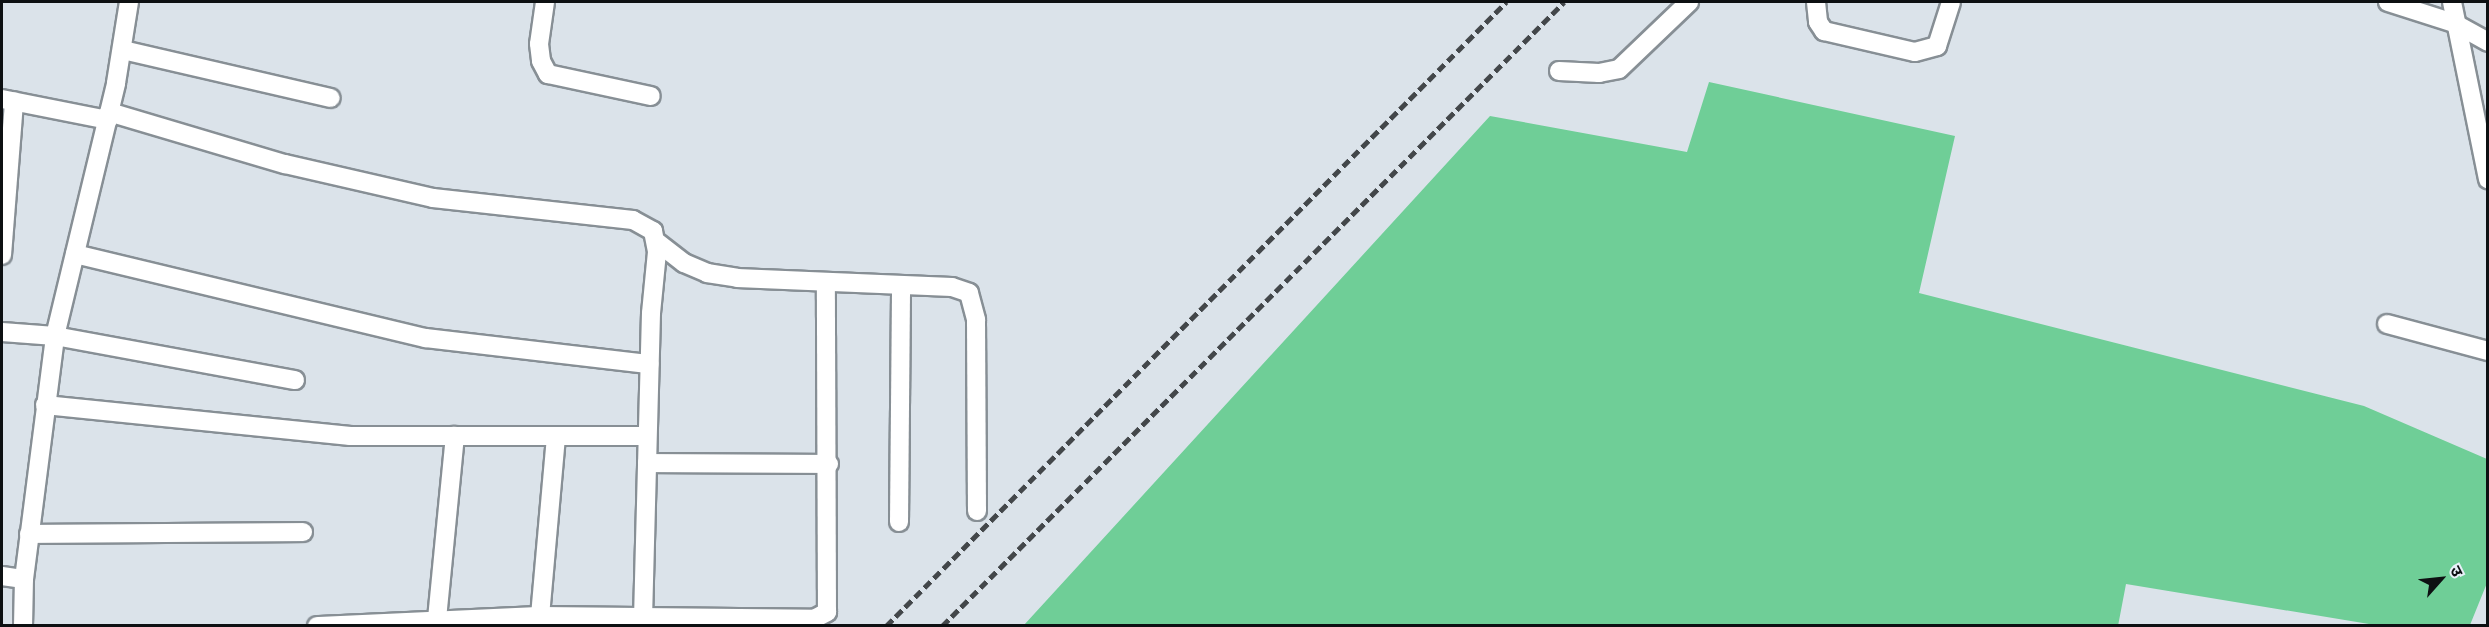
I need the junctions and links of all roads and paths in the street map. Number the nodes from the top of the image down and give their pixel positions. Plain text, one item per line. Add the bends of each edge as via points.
1 (129, 2) edge
2 (545, 2) edge
3 (1689, 2) edge
4 (1815, 2) edge
5 (1951, 2) edge
6 (2388, 2) edge
7 (2452, 2) edge
8 (2454, 23) junction
9 (2487, 42) edge
10 (123, 50) junction
11 (1559, 71) dead end
12 (651, 96) dead end
13 (332, 98) dead end
14 (8, 100) edge
15 (109, 116) junction
16 (2487, 179) edge
17 (657, 242) junction
18 (75, 254) junction
19 (2, 255) edge
20 (826, 282) junction
21 (901, 285) junction
22 (2387, 324) dead end
23 (2, 332) edge
24 (55, 336) junction
25 (2487, 351) edge
26 (649, 363) junction
27 (295, 380) dead end
28 (45, 405) junction
29 (455, 436) junction
30 (647, 436) junction
31 (556, 437) junction
32 (646, 464) junction
33 (829, 464) junction
34 (977, 511) dead end
35 (898, 522) dead end
36 (303, 532) dead end
37 (29, 534) junction
38 (2, 576) edge
39 (24, 579) junction
40 (643, 615) junction
41 (540, 616) junction
42 (437, 619) junction
43 (23, 626) edge
44 (317, 626) edge

1 - 10 street
2 - 12 street via 539,44 548,74
3 - 11 street via 1619,69
4 - 5 street via 1818,22 1824,31 1915,52 1937,46
6 - 8 street
7 - 8 street
8 - 9 street
8 - 16 street
10 - 13 street
10 - 15 street
14 - 15 street
14 - 19 street
15 - 17 street via 285,164 433,198 633,220 653,231
15 - 18 street
17 - 20 street via 684,263 707,273
17 - 26 street
18 - 24 street
18 - 26 street via 426,338
20 - 21 street
20 - 33 street
21 - 34 street via 961,288 974,302
21 - 35 street
22 - 25 street
23 - 24 street
24 - 27 street
24 - 28 street
26 - 30 street
28 - 29 street via 350,436
28 - 37 street
29 - 31 street
29 - 42 street
30 - 31 street
30 - 32 street
31 - 41 street
32 - 33 street
32 - 40 street
33 - 40 street via 828,612 814,619
36 - 37 street
37 - 39 street
38 - 39 street
39 - 43 street
40 - 41 street
41 - 42 street
42 - 44 street

